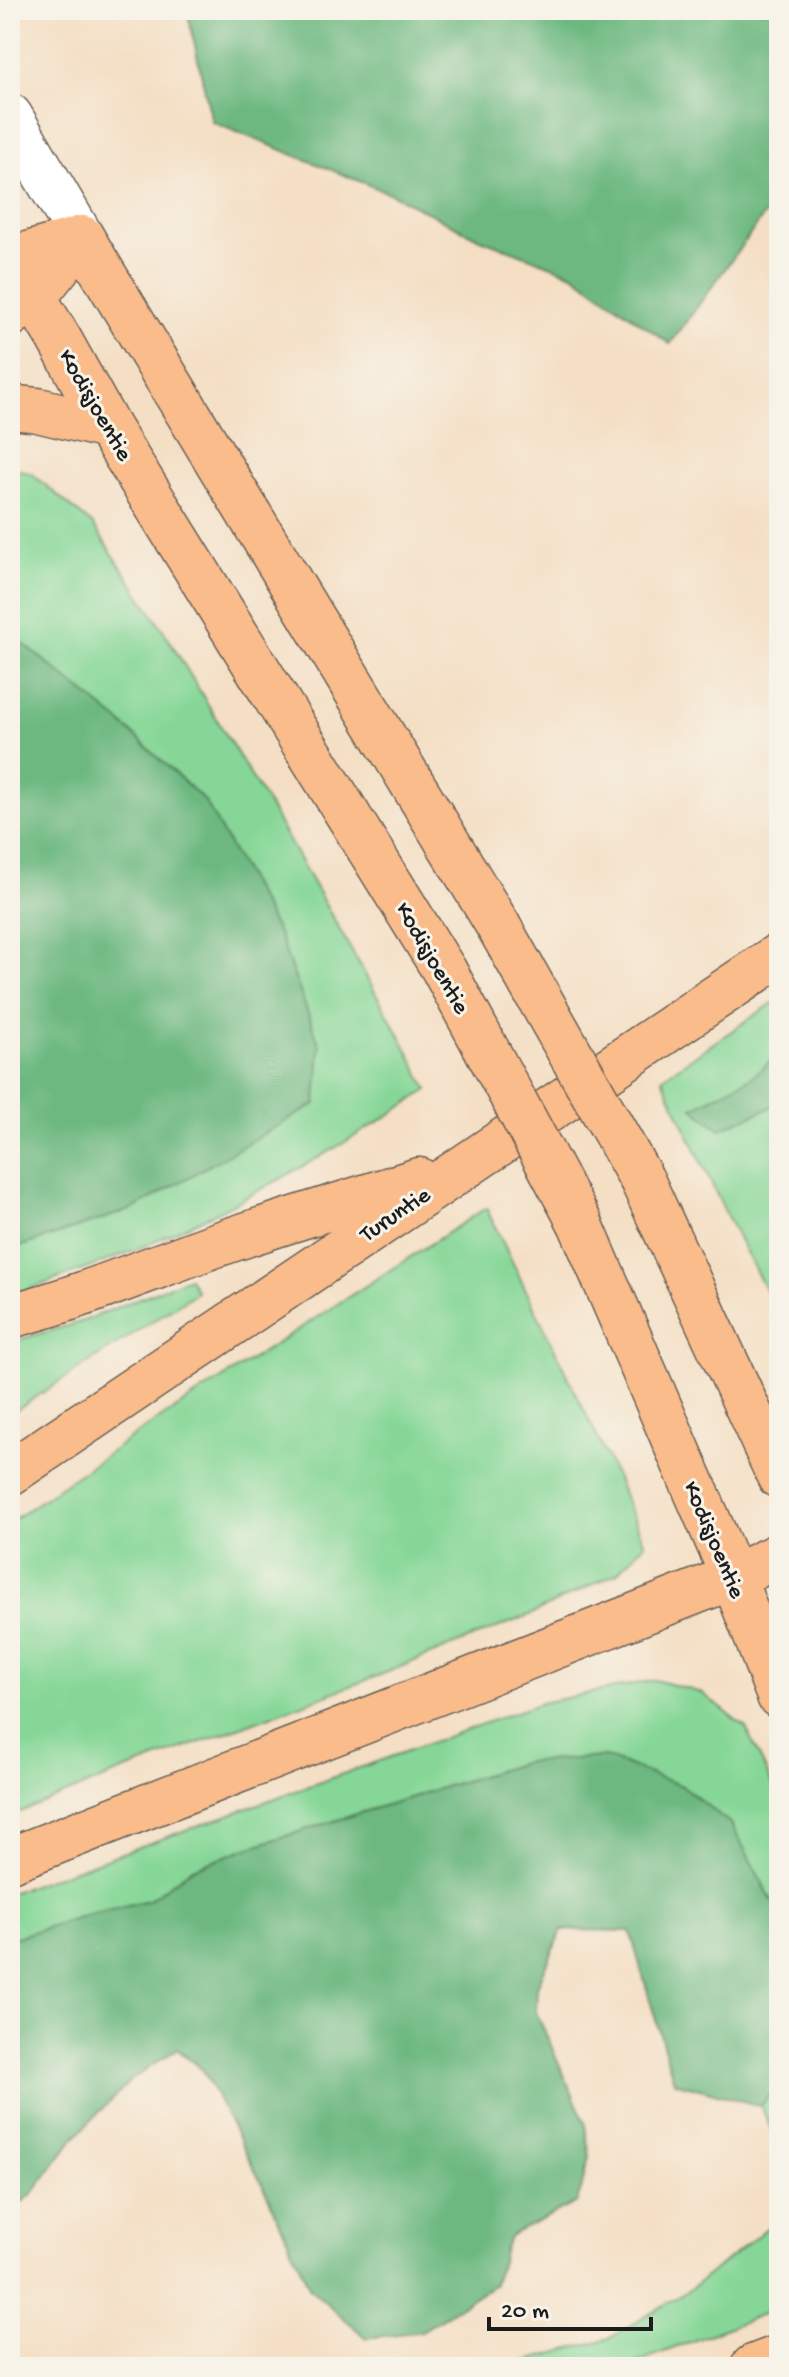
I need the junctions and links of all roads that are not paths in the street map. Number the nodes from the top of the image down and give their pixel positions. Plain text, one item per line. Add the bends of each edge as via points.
1 (10, 116) edge
2 (82, 238) junction
3 (10, 259) edge
4 (22, 306) edge
5 (10, 407) edge
6 (108, 427) junction
7 (779, 955) edge
8 (467, 1164) junction
9 (10, 1316) edge
10 (10, 1473) edge
11 (779, 1476) edge
12 (779, 1555) edge
13 (733, 1577) junction
14 (779, 1696) edge
15 (10, 1860) edge
16 (779, 2357) edge
17 (753, 2367) edge

1 - 2 street
2 - 3 main road
2 - 4 main road
2 - 11 main road, bridge via 499,927 642,1180
3 - 4 main road, Kodisjoentie
4 - 6 main road, Kodisjoentie
5 - 6 main road
6 - 13 main road, Kodisjoentie, bridge via 444,970 580,1223
7 - 8 main road, Turuntie
8 - 9 main road
8 - 10 main road, Turuntie
12 - 13 main road
13 - 14 main road, Kodisjoentie
13 - 15 main road
16 - 17 main road

